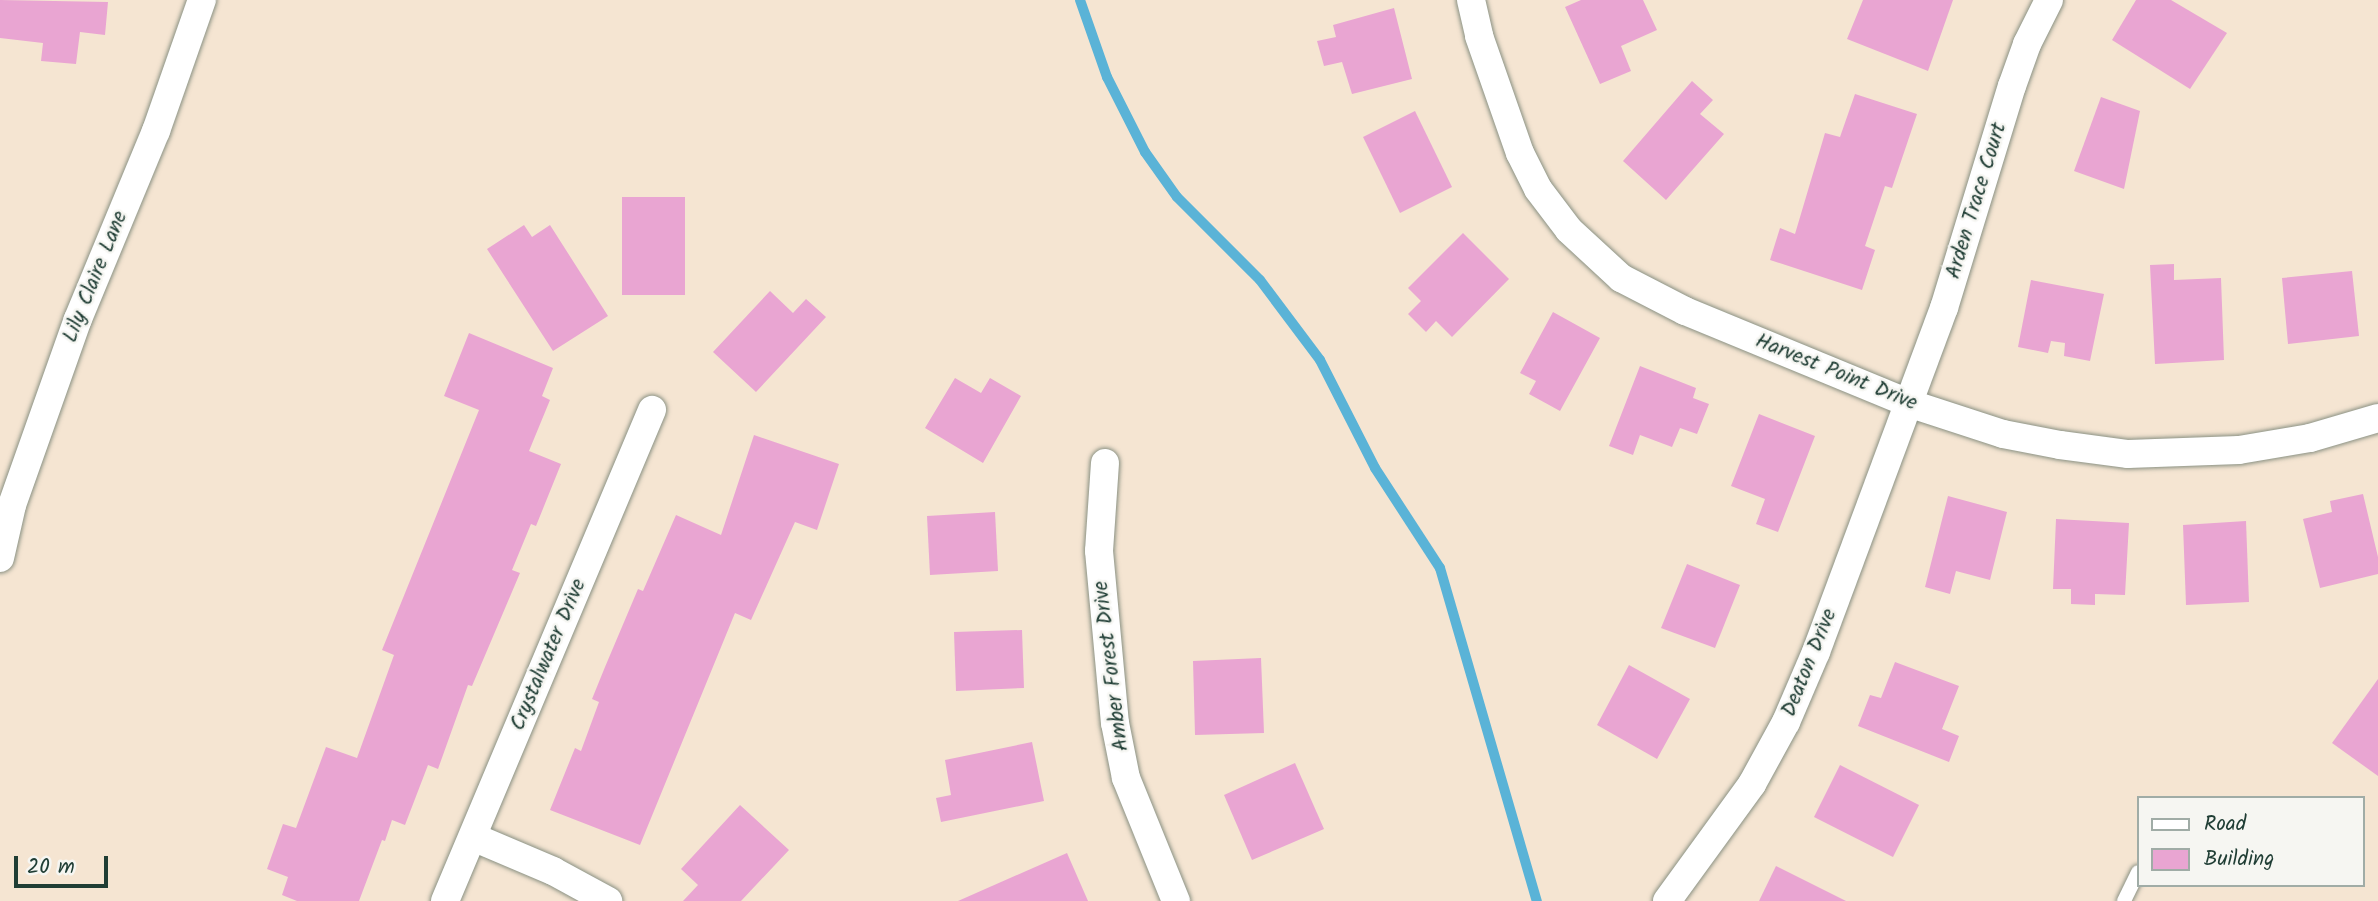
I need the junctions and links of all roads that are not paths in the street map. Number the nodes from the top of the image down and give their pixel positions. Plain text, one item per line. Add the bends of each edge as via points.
1 (202, 0) edge
2 (1471, 0) edge
3 (2049, 0) edge
4 (1908, 403) junction
5 (652, 410) dead end
6 (2378, 418) edge
7 (1105, 463) dead end
8 (0, 558) edge
9 (473, 837) junction
10 (2136, 876) edge
11 (445, 901) edge
12 (608, 901) edge
13 (1176, 901) edge
14 (1667, 901) edge
15 (2124, 901) edge

1 - 8 street, Lily Claire Lane via 156,131 74,332 12,505
2 - 4 street, Harvest Point Drive via 1520,153 1538,189 1569,230 1603,262 1621,278 1685,312
3 - 4 street, Arden Trace Court via 2012,86 1944,308
4 - 6 street, Harvest Point Drive via 2003,434 2128,454 2239,450 2310,438
4 - 14 street, Deaton Drive via 1786,722 1752,784
5 - 9 street, Crystalwater Drive
7 - 13 street, Amber Forest Drive via 1099,551 1115,723 1126,778
9 - 11 street, Crystalwater Drive
9 - 12 street via 553,871
10 - 15 lane

